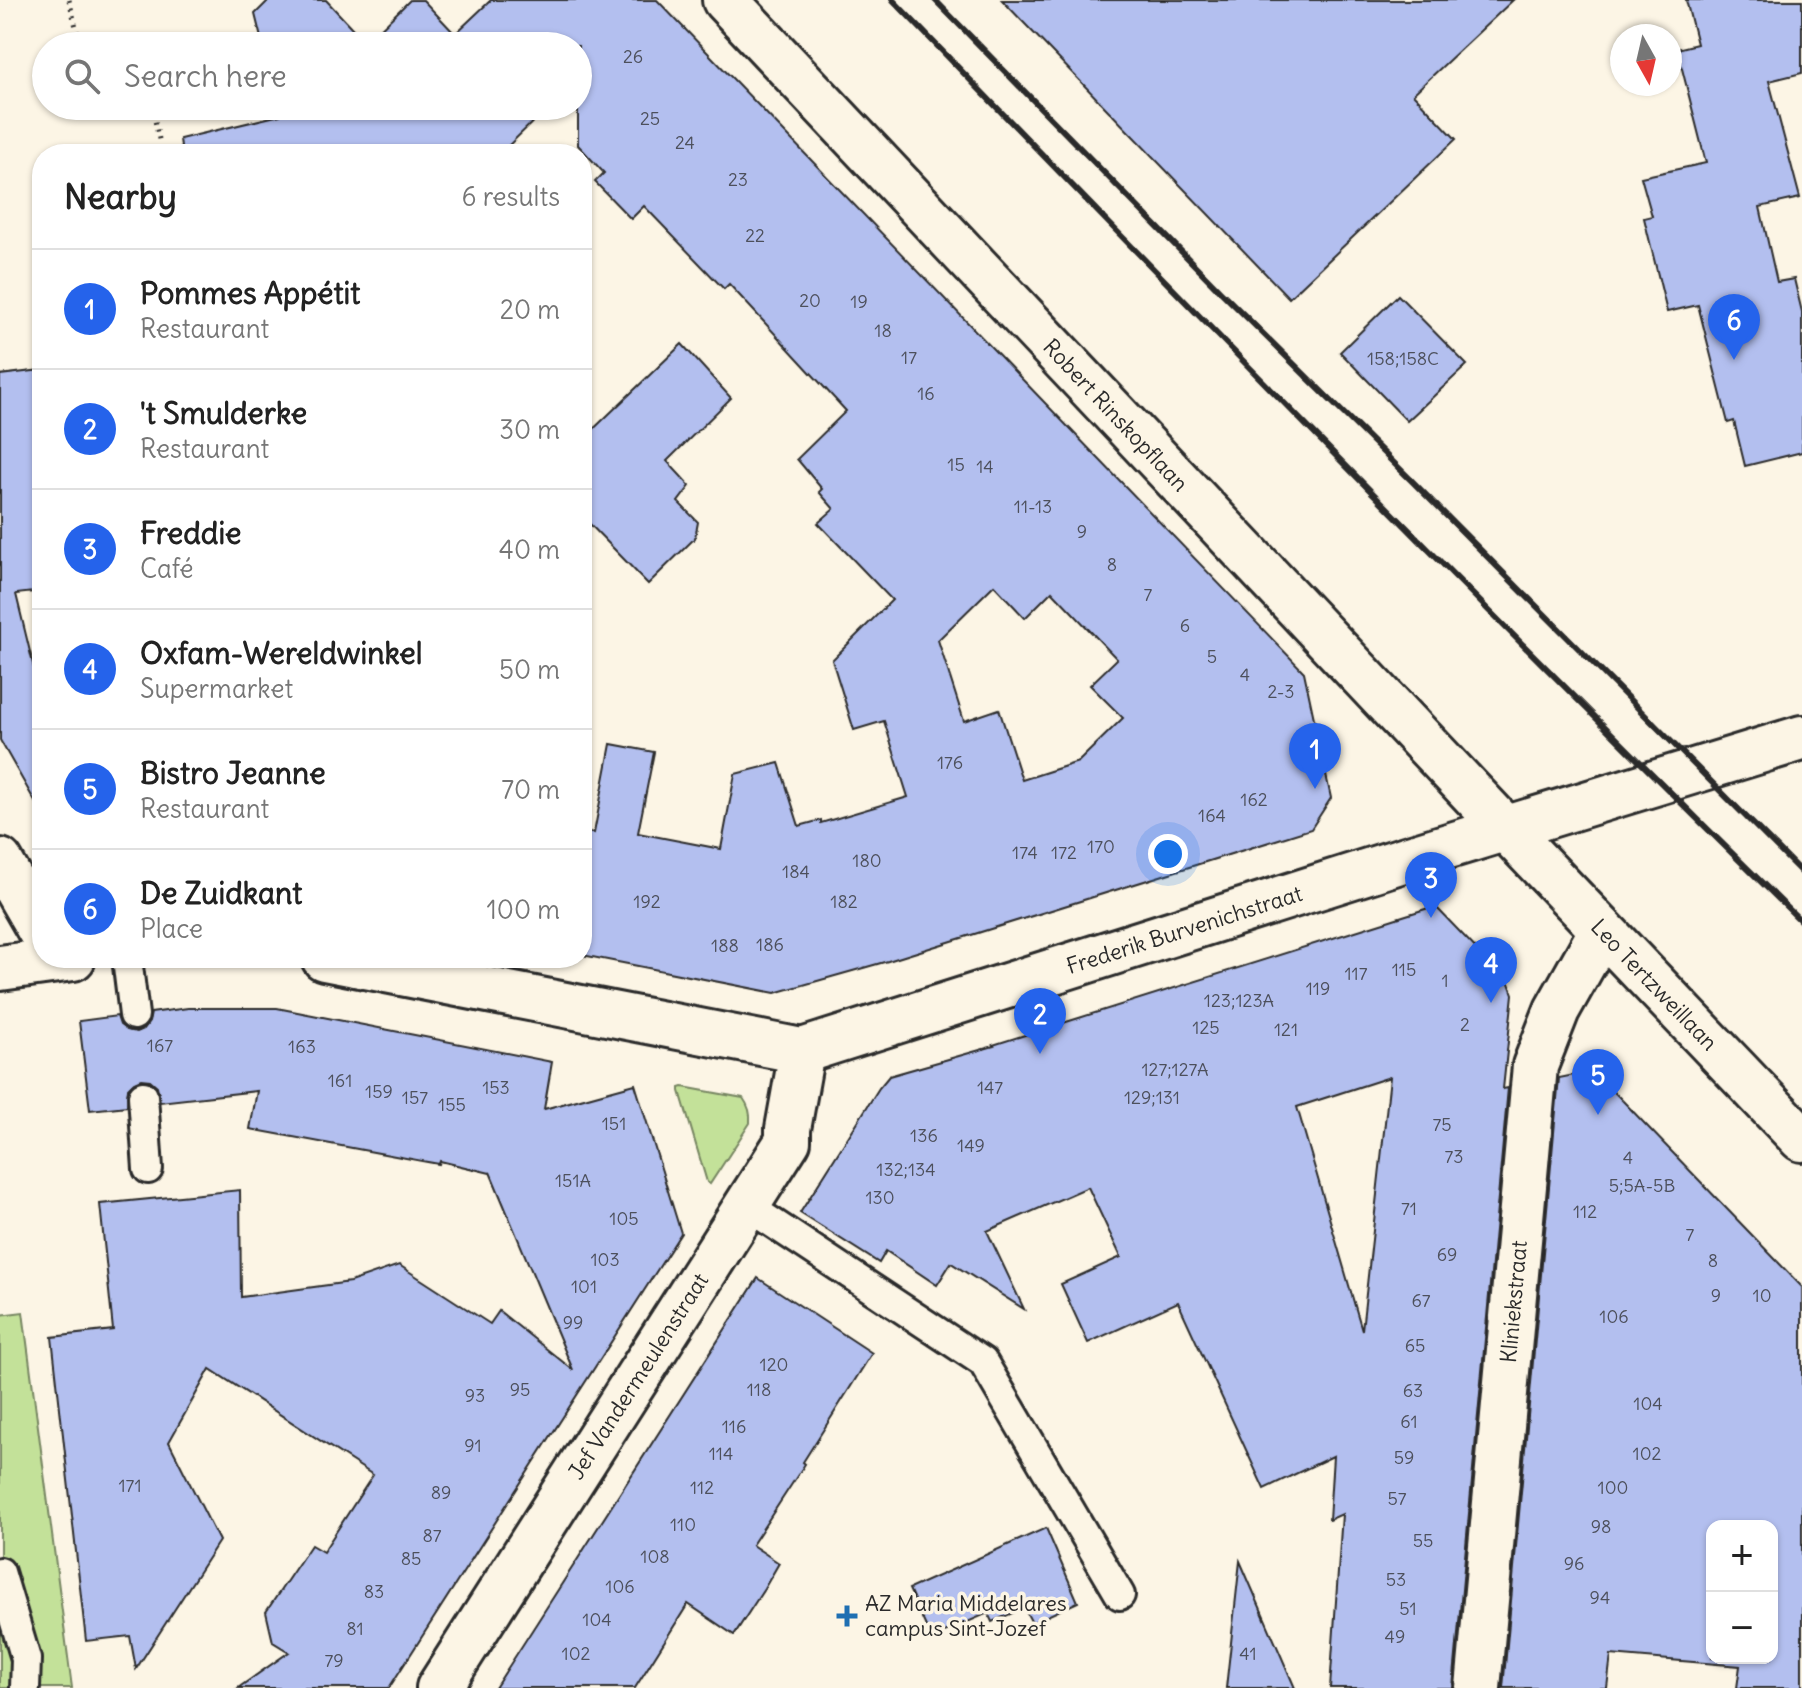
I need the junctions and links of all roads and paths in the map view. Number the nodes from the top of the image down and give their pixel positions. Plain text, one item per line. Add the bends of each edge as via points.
1 (69, 0) edge
2 (725, 0) edge
3 (77, 32) edge
4 (155, 120) edge
5 (160, 144) dead end
6 (1802, 738) edge
7 (1506, 829) junction
8 (0, 861) edge
9 (32, 913) edge
10 (1602, 930) junction
11 (32, 960) edge
12 (0, 968) edge
13 (128, 968) edge
14 (375, 968) edge
15 (134, 1015) dead end
16 (802, 1051) junction
17 (143, 1096) dead end
18 (1802, 1139) edge
19 (148, 1169) dead end
20 (747, 1206) junction
21 (0, 1572) edge
22 (1120, 1595) dead end
23 (25, 1688) edge
24 (439, 1688) edge
25 (1478, 1688) edge

1 - 3 path
2 - 7 street, Robert Rinskopflaan
4 - 5 path
6 - 7 street, Frederik Burvenichstraat
7 - 10 street, Leo Tertzweillaan
7 - 16 street, Frederik Burvenichstraat
8 - 9 street
10 - 18 street, Leo Tertzweillaan
10 - 25 street, Kliniekstraat via 1557,1010 1535,1066
11 - 12 street
13 - 15 lane
14 - 16 street, Frederik Burvenichstraat
16 - 20 street, Jef Vandermeulenstraat via 788,1141
17 - 19 lane
20 - 22 lane via 983,1362
20 - 24 street, Jef Vandermeulenstraat
21 - 23 lane via 26,1659

